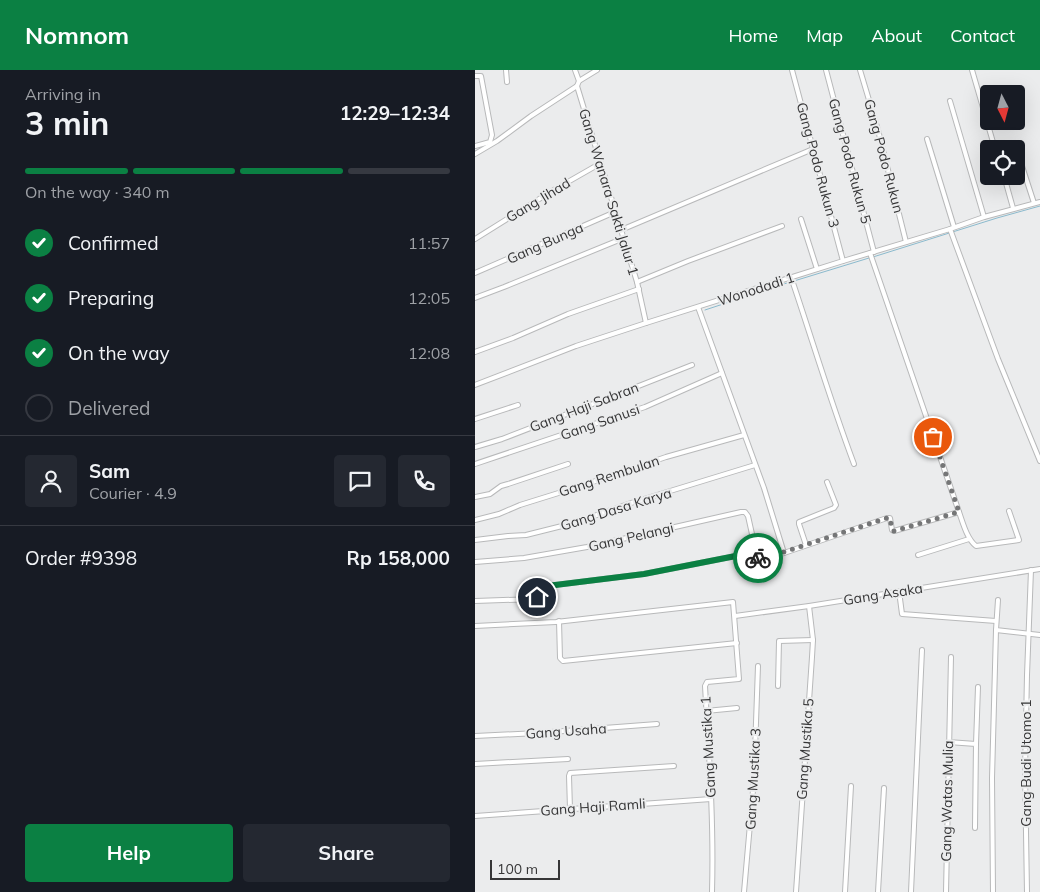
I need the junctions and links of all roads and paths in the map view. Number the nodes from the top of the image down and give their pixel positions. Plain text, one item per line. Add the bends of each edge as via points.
1 (506, 70) edge
2 (575, 70) edge
3 (597, 70) edge
4 (792, 70) edge
5 (826, 70) edge
6 (860, 70) edge
7 (972, 70) edge
8 (475, 76) edge
9 (507, 82) dead end
10 (578, 83) junction
11 (950, 101) dead end
12 (927, 139) dead end
13 (992, 140) edge
14 (475, 146) edge
15 (813, 148) junction
16 (475, 154) edge
17 (601, 163) junction
18 (1025, 175) edge
19 (1006, 185) edge
20 (1040, 202) edge
21 (1034, 203) junction
22 (1013, 208) junction
23 (615, 212) junction
24 (984, 217) junction
25 (801, 219) dead end
26 (782, 226) dead end
27 (951, 228) junction
28 (621, 230) junction
29 (624, 238) junction
30 (475, 239) edge
31 (906, 242) junction
32 (871, 253) junction
33 (843, 261) junction
34 (817, 270) junction
35 (475, 273) edge
36 (791, 277) junction
37 (637, 282) junction
38 (639, 289) junction
39 (475, 298) edge
40 (698, 307) junction
41 (647, 323) junction
42 (475, 352) edge
43 (692, 365) dead end
44 (722, 373) junction
45 (475, 385) edge
46 (518, 405) dead end
47 (475, 419) edge
48 (744, 435) junction
49 (475, 447) edge
50 (1040, 461) edge
51 (475, 464) edge
52 (568, 464) dead end
53 (854, 464) dead end
54 (755, 465) junction
55 (827, 482) dead end
56 (475, 497) edge
57 (1009, 511) dead end
58 (959, 512) junction
59 (475, 520) edge
60 (969, 538) junction
61 (475, 540) edge
62 (806, 545) junction
63 (756, 552) junction
64 (784, 552) junction
65 (919, 555) dead end
66 (475, 562) edge
67 (1040, 569) edge
68 (1031, 570) junction
69 (899, 591) junction
70 (998, 600) dead end
71 (475, 601) edge
72 (809, 606) junction
73 (735, 616) junction
74 (559, 621) junction
75 (996, 622) junction
76 (475, 626) edge
77 (996, 630) junction
78 (1028, 634) junction
79 (1040, 636) edge
80 (813, 640) junction
81 (737, 643) junction
82 (922, 650) dead end
83 (951, 656) dead end
84 (758, 666) dead end
85 (778, 686) dead end
86 (978, 687) dead end
87 (737, 708) dead end
88 (706, 711) junction
89 (657, 724) dead end
90 (475, 736) edge
91 (948, 742) junction
92 (976, 744) junction
93 (568, 759) dead end
94 (475, 764) edge
95 (674, 766) dead end
96 (851, 786) dead end
97 (883, 788) dead end
98 (711, 799) junction
99 (570, 809) junction
100 (475, 816) edge
101 (975, 828) dead end
102 (712, 892) edge
103 (744, 892) edge
104 (796, 892) edge
105 (845, 892) edge
106 (878, 892) edge
107 (911, 892) edge
108 (946, 892) edge
109 (993, 892) edge
110 (1027, 892) edge

1 - 9 street
2 - 10 street, Gang Wanara Sakti Jalur 1
3 - 10 street
4 - 15 street, Gang Podo Rukun 3
5 - 32 street, Gang Podo Rukun 5
6 - 31 street, Gang Podo Rukun
7 - 13 street
8 - 14 street via 481,76 492,135 490,142
10 - 16 street
10 - 17 street, Gang Wanara Sakti Jalur 1
11 - 24 street
12 - 27 street
15 - 28 street
15 - 33 street, Gang Podo Rukun 3
17 - 23 street, Gang Wanara Sakti Jalur 1
17 - 30 street, Gang Jihad
18 - 21 street
19 - 22 street
20 - 21 street, Wonodadi 1
21 - 22 street, Wonodadi 1
22 - 24 street, Wonodadi 1
23 - 28 street, Gang Wanara Sakti Jalur 1
23 - 35 street, Gang Bunga
24 - 27 street, Wonodadi 1
25 - 34 street
26 - 37 street
27 - 31 street, Wonodadi 1
27 - 50 street via 998,359
28 - 29 street, Gang Wanara Sakti Jalur 1
29 - 37 street, Gang Wanara Sakti Jalur 1
29 - 39 street
31 - 32 street, Wonodadi 1
32 - 33 street, Wonodadi 1
32 - 58 street
33 - 34 street, Wonodadi 1
34 - 36 street, Wonodadi 1
36 - 40 street, Wonodadi 1
36 - 53 street
37 - 38 street, Gang Wanara Sakti Jalur 1
38 - 41 street, Gang Wanara Sakti Jalur 1
38 - 42 street
40 - 41 street, Wonodadi 1
40 - 44 street
41 - 45 street, Wonodadi 1
43 - 49 street, Gang Haji Sabran
44 - 48 street
44 - 51 street, Gang Sanusi via 645,407
46 - 47 street
48 - 54 street
48 - 59 street, Gang Rembulan
52 - 56 street via 501,486 491,494
54 - 61 street, Gang Dasa Karya via 575,523 526,535
54 - 64 street
55 - 62 street via 836,505 799,522
57 - 60 street via 1018,540 976,546
58 - 60 street
58 - 62 street via 894,531 890,518 887,518
60 - 65 street
62 - 64 street
63 - 64 street via 761,559
63 - 66 street, Gang Pelangi via 748,516 741,512 587,548
63 - 71 street via 644,574 539,587 535,599
67 - 68 street, Gang Asaka
68 - 69 street, Gang Asaka
68 - 78 street, Gang Budi Utomo 1
69 - 72 street, Gang Asaka
69 - 75 street via 902,614
70 - 75 street
72 - 73 street, Gang Asaka
72 - 80 street, Gang Mustika 5
73 - 74 street, Gang Mustika 1 via 734,603 731,602
73 - 81 street, Gang Mustika 1
74 - 76 street
74 - 81 street via 560,658 565,661
75 - 77 street
77 - 78 street
77 - 109 street
78 - 79 street
78 - 110 street, Gang Budi Utomo 1
80 - 85 street via 779,641
80 - 104 street, Gang Mustika 5
81 - 88 street, Gang Mustika 1 via 739,679 707,682
82 - 107 street
83 - 91 street, Gang Watas Mulia
84 - 103 street, Gang Mustika 3 via 753,788
86 - 92 street
87 - 88 street
88 - 98 street, Gang Mustika 1
89 - 90 street, Gang Usaha
91 - 92 street
91 - 108 street, Gang Watas Mulia
92 - 101 street
93 - 94 street
95 - 99 street via 570,774
96 - 105 street
97 - 106 street
98 - 99 street, Gang Haji Ramli
98 - 102 street, Gang Mustika 1
99 - 100 street, Gang Haji Ramli

